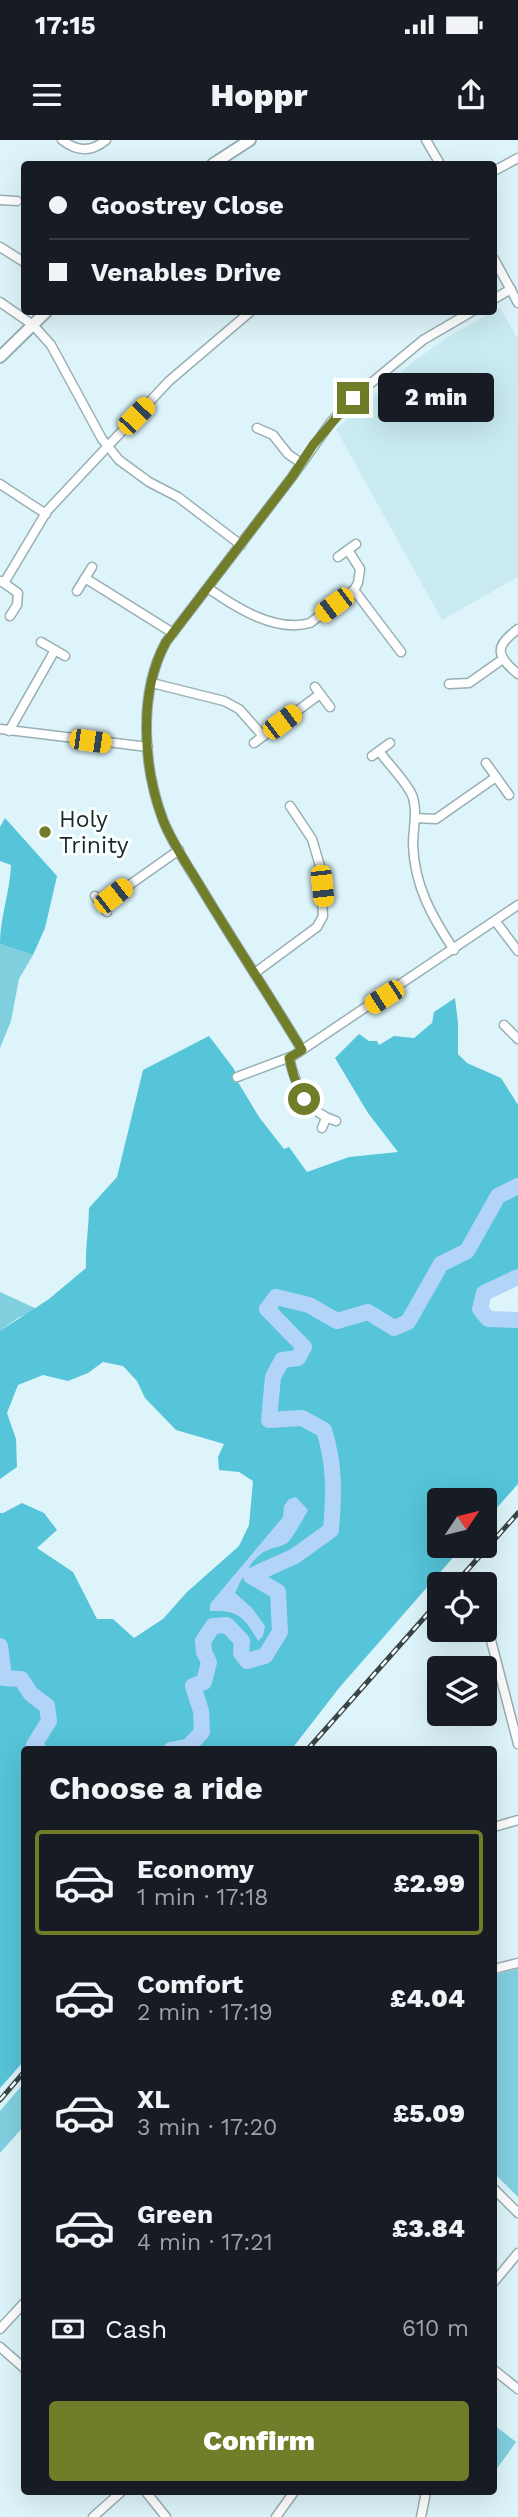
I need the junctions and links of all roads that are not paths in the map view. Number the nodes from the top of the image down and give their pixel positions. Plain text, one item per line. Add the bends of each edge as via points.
1 (62, 140) edge
2 (106, 140) edge
3 (250, 140) edge
4 (426, 140) edge
5 (518, 158) edge
6 (218, 161) edge
7 (438, 161) edge
8 (497, 169) edge
9 (0, 200) edge
10 (17, 201) dead end
11 (0, 247) edge
12 (21, 259) edge
13 (497, 264) edge
14 (511, 289) junction
15 (497, 297) edge
16 (0, 302) edge
17 (518, 303) edge
18 (43, 315) edge
19 (246, 315) edge
20 (466, 315) edge
21 (33, 325) junction
22 (0, 357) edge
23 (257, 428) dead end
24 (108, 446) junction
25 (301, 463) junction
26 (0, 484) edge
27 (46, 514) junction
28 (356, 544) dead end
29 (241, 545) junction
30 (348, 550) junction
31 (338, 557) dead end
32 (92, 567) dead end
33 (85, 578) junction
34 (2, 582) edge
35 (208, 588) junction
36 (354, 590) junction
37 (77, 591) dead end
38 (10, 616) dead end
39 (517, 630) edge
40 (173, 633) junction
41 (41, 642) dead end
42 (55, 650) junction
43 (401, 652) dead end
44 (65, 656) dead end
45 (503, 659) junction
46 (518, 674) edge
47 (152, 683) junction
48 (449, 684) dead end
49 (330, 707) dead end
50 (5, 730) edge
51 (263, 736) junction
52 (254, 743) dead end
53 (390, 743) dead end
54 (148, 747) junction
55 (486, 763) dead end
56 (496, 777) junction
57 (509, 795) dead end
58 (290, 806) dead end
59 (415, 818) junction
60 (179, 850) junction
61 (95, 896) dead end
62 (518, 905) edge
63 (496, 922) junction
64 (454, 950) junction
65 (518, 951) edge
66 (256, 972) junction
67 (504, 1025) dead end
68 (516, 1034) edge
69 (302, 1050) junction
70 (289, 1058) junction
71 (237, 1077) dead end
72 (326, 1118) junction
73 (336, 1121) dead end
74 (322, 1128) dead end
75 (487, 1642) edge
76 (518, 1744) edge
77 (518, 1820) edge
78 (497, 1825) edge
79 (518, 1963) edge
80 (497, 1968) edge
81 (497, 2192) edge
82 (518, 2213) edge
83 (518, 2253) edge
84 (497, 2278) edge
85 (21, 2305) edge
86 (0, 2329) edge
87 (0, 2347) edge
88 (21, 2365) edge
89 (497, 2372) edge
90 (518, 2389) edge
91 (118, 2495) edge
92 (148, 2495) edge
93 (292, 2495) edge
94 (425, 2495) edge
95 (93, 2517) edge
96 (166, 2517) edge
97 (276, 2517) edge
98 (421, 2517) edge

1 - 2 street via 85,149
3 - 6 street
4 - 7 street
5 - 8 street
9 - 10 street
11 - 12 street
13 - 14 street
14 - 15 street
14 - 17 street
16 - 21 street
18 - 21 street
19 - 24 street via 176,374
20 - 25 street via 423,340 353,398
21 - 22 street
21 - 24 street via 51,345
23 - 25 street via 273,435
24 - 27 street
24 - 29 street via 129,469 178,497
25 - 29 street
26 - 27 street
27 - 34 street
28 - 30 street
29 - 35 street
30 - 31 street
30 - 36 street via 360,569
32 - 33 street
33 - 37 street
33 - 40 street
34 - 38 street via 18,593
35 - 36 street via 274,623 292,627 310,623
35 - 40 street
36 - 43 street
39 - 45 street via 501,643
40 - 47 street via 159,654
41 - 42 street
42 - 44 street
42 - 50 street
45 - 46 street
45 - 48 street via 469,683
47 - 51 street via 239,709
47 - 54 street
49 - 51 street via 317,691
50 - 54 street
51 - 52 street
53 - 59 street via 376,754 412,796
54 - 60 street via 155,794
55 - 56 street
56 - 57 street
56 - 59 street via 436,819
58 - 66 street via 312,839 320,866 323,916 317,927
59 - 64 street via 413,844 420,888
60 - 61 street via 104,908
60 - 66 street
62 - 63 street
63 - 64 street
63 - 65 street
64 - 69 street
66 - 69 street
67 - 68 street
69 - 70 street
70 - 71 street
70 - 72 street via 304,1099
72 - 73 street
72 - 74 street
75 - 76 street
77 - 78 street
79 - 80 street
81 - 82 street
83 - 84 street
85 - 86 street
87 - 88 street
89 - 90 street
91 - 95 street
92 - 96 street
93 - 97 street
94 - 98 street

